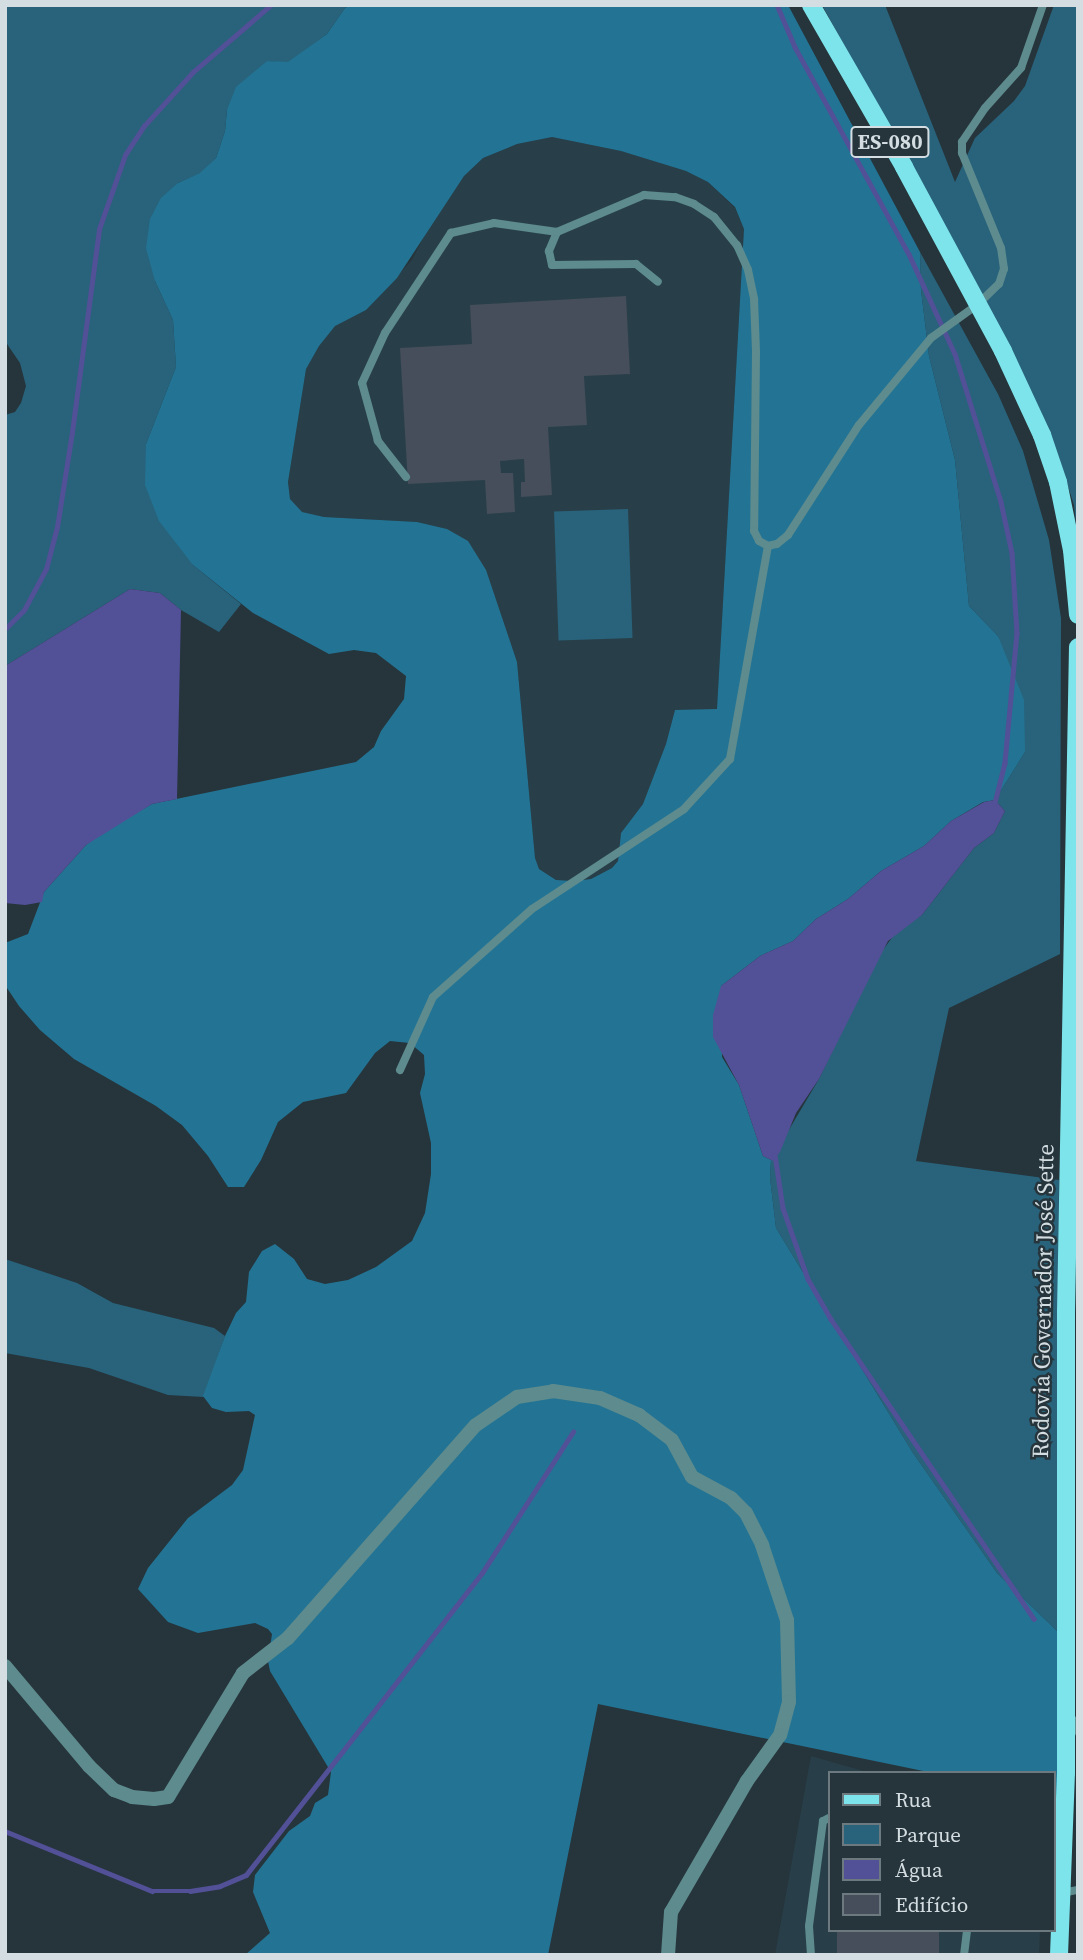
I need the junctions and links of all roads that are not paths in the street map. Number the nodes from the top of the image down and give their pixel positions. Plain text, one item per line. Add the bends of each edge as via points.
1 (811, 5) edge
2 (1043, 5) edge
3 (556, 232) junction
4 (657, 282) dead end
5 (977, 305) junction
6 (406, 477) dead end
7 (768, 546) junction
8 (1078, 615) edge
9 (1078, 647) edge
10 (400, 1070) dead end
11 (5, 1666) edge
12 (1078, 1720) edge
13 (1066, 1748) junction
14 (828, 1818) edge
15 (1070, 1891) edge
16 (967, 1932) edge
17 (668, 1955) edge
18 (811, 1955) edge
19 (964, 1955) edge
20 (1059, 1955) edge

1 - 5 main road, ES-080
2 - 5 lane via 1021,68 962,142 962,153 1001,248 1004,269 999,284
3 - 4 lane via 550,251 552,265 636,264
3 - 6 lane via 494,223 451,233 385,333 362,383 378,441
3 - 7 lane via 644,195 675,197 715,217 737,245 754,299 754,531
5 - 7 lane via 937,334 859,425 788,535
5 - 8 main road, ES-080 via 1042,435 1058,482 1072,550
7 - 10 lane via 730,760 684,809 532,909 433,997
9 - 13 main road, Rodovia Governador José Sette via 1066,1313
11 - 17 street via 114,1790 132,1797 168,1797 243,1672 288,1638 476,1425 517,1397 553,1391 600,1398 639,1415 672,1440 692,1477 731,1498 746,1513 787,1620 789,1702 780,1735 747,1781 671,1912
12 - 13 lane
13 - 15 main road, Rodovia Governador José Sette
14 - 18 lane via 823,1821 809,1926
15 - 20 main road, Rodovia Governador José Sette
16 - 19 lane

